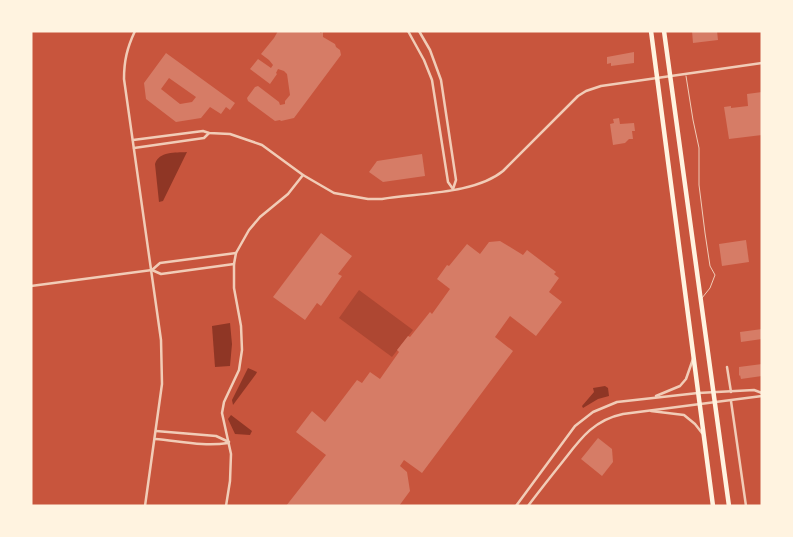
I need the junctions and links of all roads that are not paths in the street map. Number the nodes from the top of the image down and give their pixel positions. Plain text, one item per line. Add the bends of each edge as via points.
1 (135, 31) edge
2 (408, 31) edge
3 (419, 31) edge
4 (651, 31) edge
5 (664, 31) edge
6 (762, 63) edge
7 (686, 73) junction
8 (670, 75) junction
9 (658, 78) junction
10 (209, 133) junction
11 (133, 140) junction
12 (134, 148) junction
13 (304, 175) junction
14 (453, 189) junction
15 (236, 253) junction
16 (234, 264) junction
17 (152, 270) junction
18 (31, 286) edge
19 (702, 298) junction
20 (693, 357) junction
21 (727, 367) dead end
22 (714, 392) junction
23 (731, 392) junction
24 (698, 393) junction
25 (762, 395) edge
26 (654, 398) junction
27 (731, 400) junction
28 (715, 402) junction
29 (699, 404) junction
30 (650, 411) junction
31 (156, 431) junction
32 (704, 436) junction
33 (155, 439) junction
34 (229, 442) junction
35 (145, 506) edge
36 (226, 506) edge
37 (516, 506) edge
38 (528, 506) edge
39 (713, 506) edge
40 (729, 506) edge
41 (746, 506) edge

1 - 11 street via 127,48 124,70
2 - 14 street via 432,80 448,182
3 - 14 street via 441,80 456,180
4 - 9 highway
5 - 8 highway
6 - 7 street
7 - 8 street
7 - 19 lane via 699,148 699,185 705,233 710,266 715,275
8 - 9 street
8 - 19 highway
9 - 14 street via 586,91 496,177 474,186
9 - 20 highway
10 - 11 street via 203,131
10 - 12 street via 204,138
10 - 13 street via 230,134 253,141 273,151
11 - 12 street
12 - 17 street
13 - 14 street via 334,193 368,199
13 - 15 street via 248,230
15 - 16 street
15 - 17 street via 160,263
16 - 17 street via 161,274
16 - 34 street via 242,350 239,370 223,405 222,419
17 - 18 street
17 - 31 street via 162,384
19 - 22 highway
20 - 24 highway
20 - 26 street via 686,379 680,386
21 - 23 street
22 - 23 street
22 - 24 street
22 - 28 highway
23 - 25 street via 754,390
24 - 26 street
24 - 29 highway
25 - 27 street
26 - 37 street via 611,404 583,418
27 - 28 street
27 - 41 street
28 - 29 street
28 - 40 highway
29 - 30 street
29 - 32 highway
30 - 32 street via 684,415
30 - 38 street via 614,416 591,428 578,440
31 - 33 street
31 - 34 street via 217,436
32 - 39 highway
33 - 34 street
33 - 35 street
34 - 36 street via 231,467

